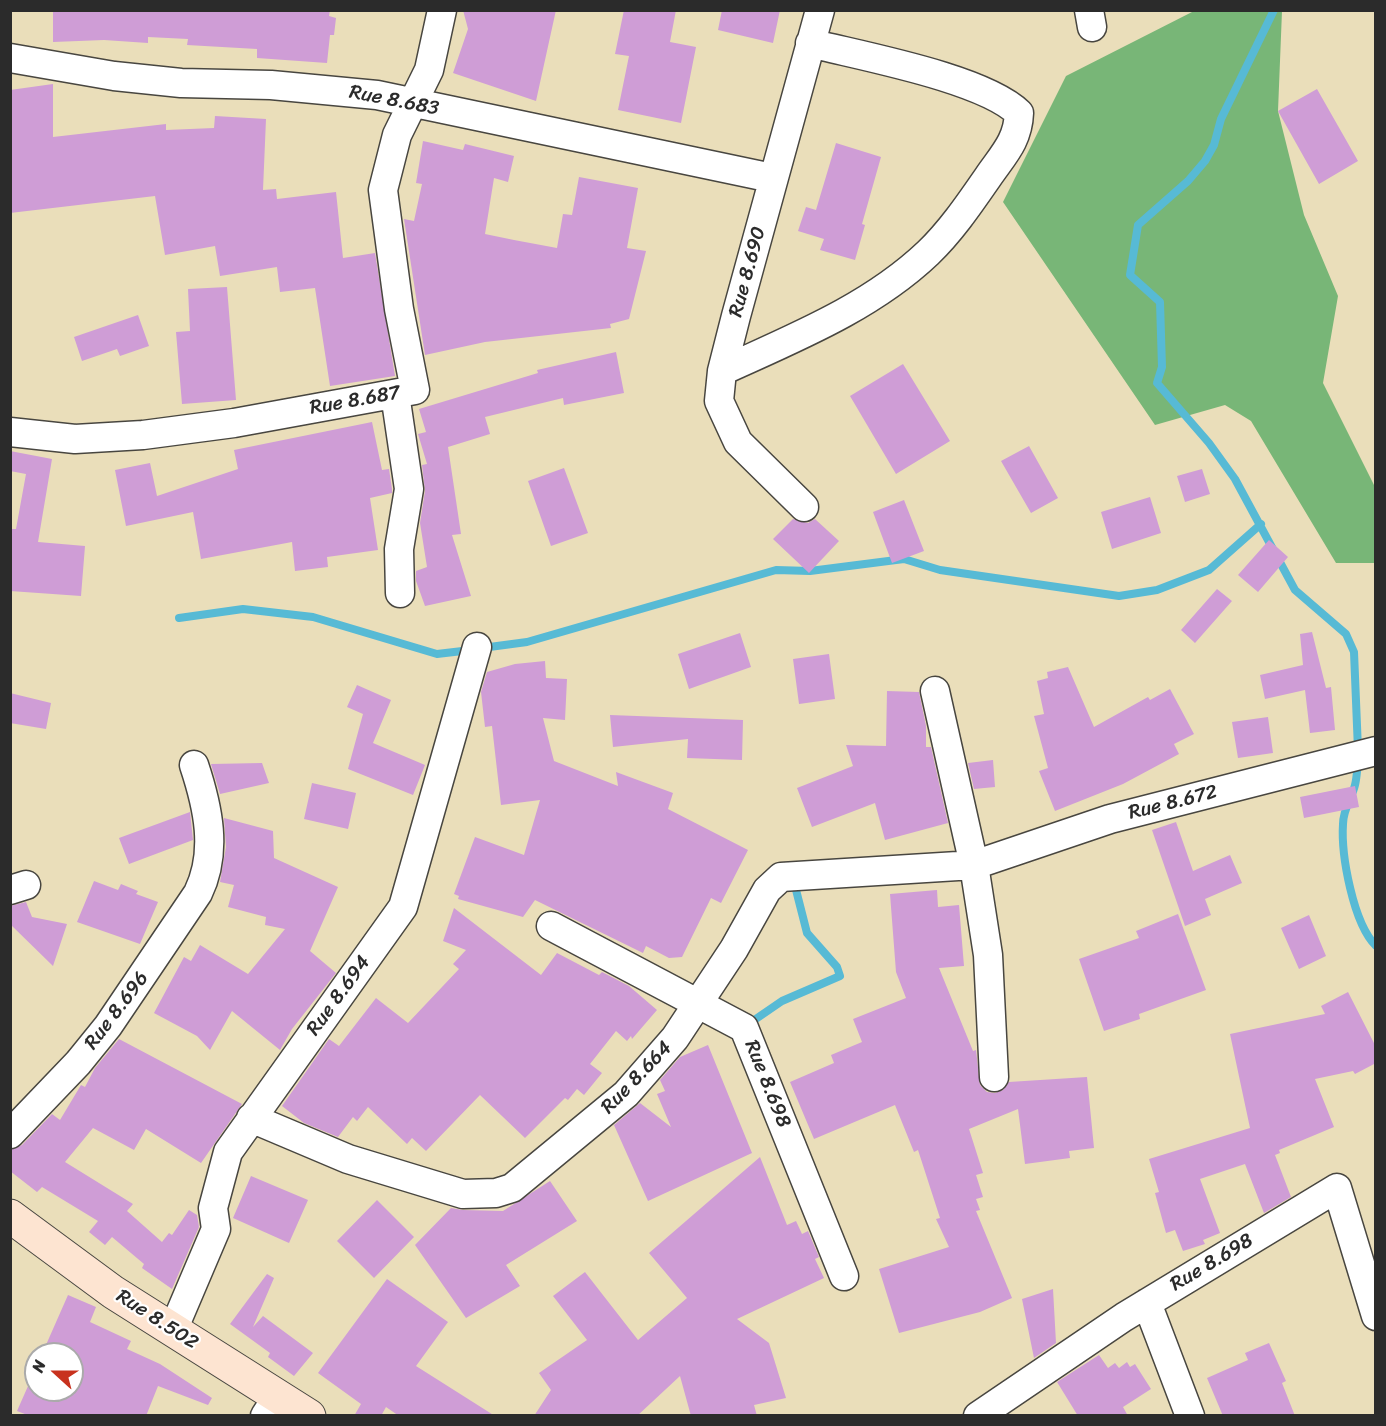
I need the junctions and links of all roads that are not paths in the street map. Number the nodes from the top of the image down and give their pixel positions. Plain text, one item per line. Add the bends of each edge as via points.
1 (442, 10) edge
2 (820, 10) edge
3 (810, 43) junction
4 (10, 58) edge
5 (413, 104) junction
6 (772, 177) junction
7 (722, 371) junction
8 (395, 394) junction
9 (10, 432) edge
10 (804, 507) dead end
11 (400, 593) dead end
12 (477, 647) dead end
13 (935, 691) dead end
14 (1376, 751) edge
15 (194, 765) dead end
16 (974, 865) junction
17 (551, 926) dead end
18 (698, 1005) junction
19 (994, 1077) dead end
20 (251, 1118) junction
21 (10, 1134) edge
22 (10, 1216) edge
23 (844, 1276) dead end
24 (1147, 1303) junction
25 (1376, 1316) edge
26 (172, 1330) junction
27 (272, 1406) edge
28 (309, 1416) edge
29 (978, 1416) edge
30 (1190, 1416) edge

1 - 5 street, Rue 8.687 via 429,70
2 - 3 street, Rue 8.690
3 - 6 street, Rue 8.690
3 - 7 street via 994,95 1019,113 1019,128 1013,143 966,209 928,252 879,291 820,326
4 - 5 street, Rue 8.683 via 114,76 334,90
5 - 6 street, Rue 8.683
5 - 8 street, Rue 8.687 via 391,152 383,190 399,309 415,390
6 - 7 street, Rue 8.690
7 - 10 street, Rue 8.690 via 719,401 738,442
8 - 9 street, Rue 8.687 via 143,435 75,439
8 - 11 street via 409,489 399,549
12 - 20 street, Rue 8.694 via 403,907
13 - 16 street
14 - 16 street, Rue 8.672 via 1110,819
15 - 21 street, Rue 8.696 via 205,797 209,827 207,875 177,928 108,1026
16 - 18 street, Rue 8.664 via 781,878 766,890
16 - 19 street via 988,955
17 - 18 street, Rue 8.698
18 - 20 street, Rue 8.664 via 626,1094 512,1188 463,1194 348,1159
18 - 23 street, Rue 8.698 via 744,1028
20 - 26 street, Rue 8.694 via 228,1152 213,1208 216,1229
22 - 26 main road, Rue 8.502
24 - 25 street, Rue 8.698 via 1337,1188
24 - 29 street, Rue 8.698
24 - 30 street
26 - 27 main road, Rue 8.502
27 - 28 main road, Rue 8.502

